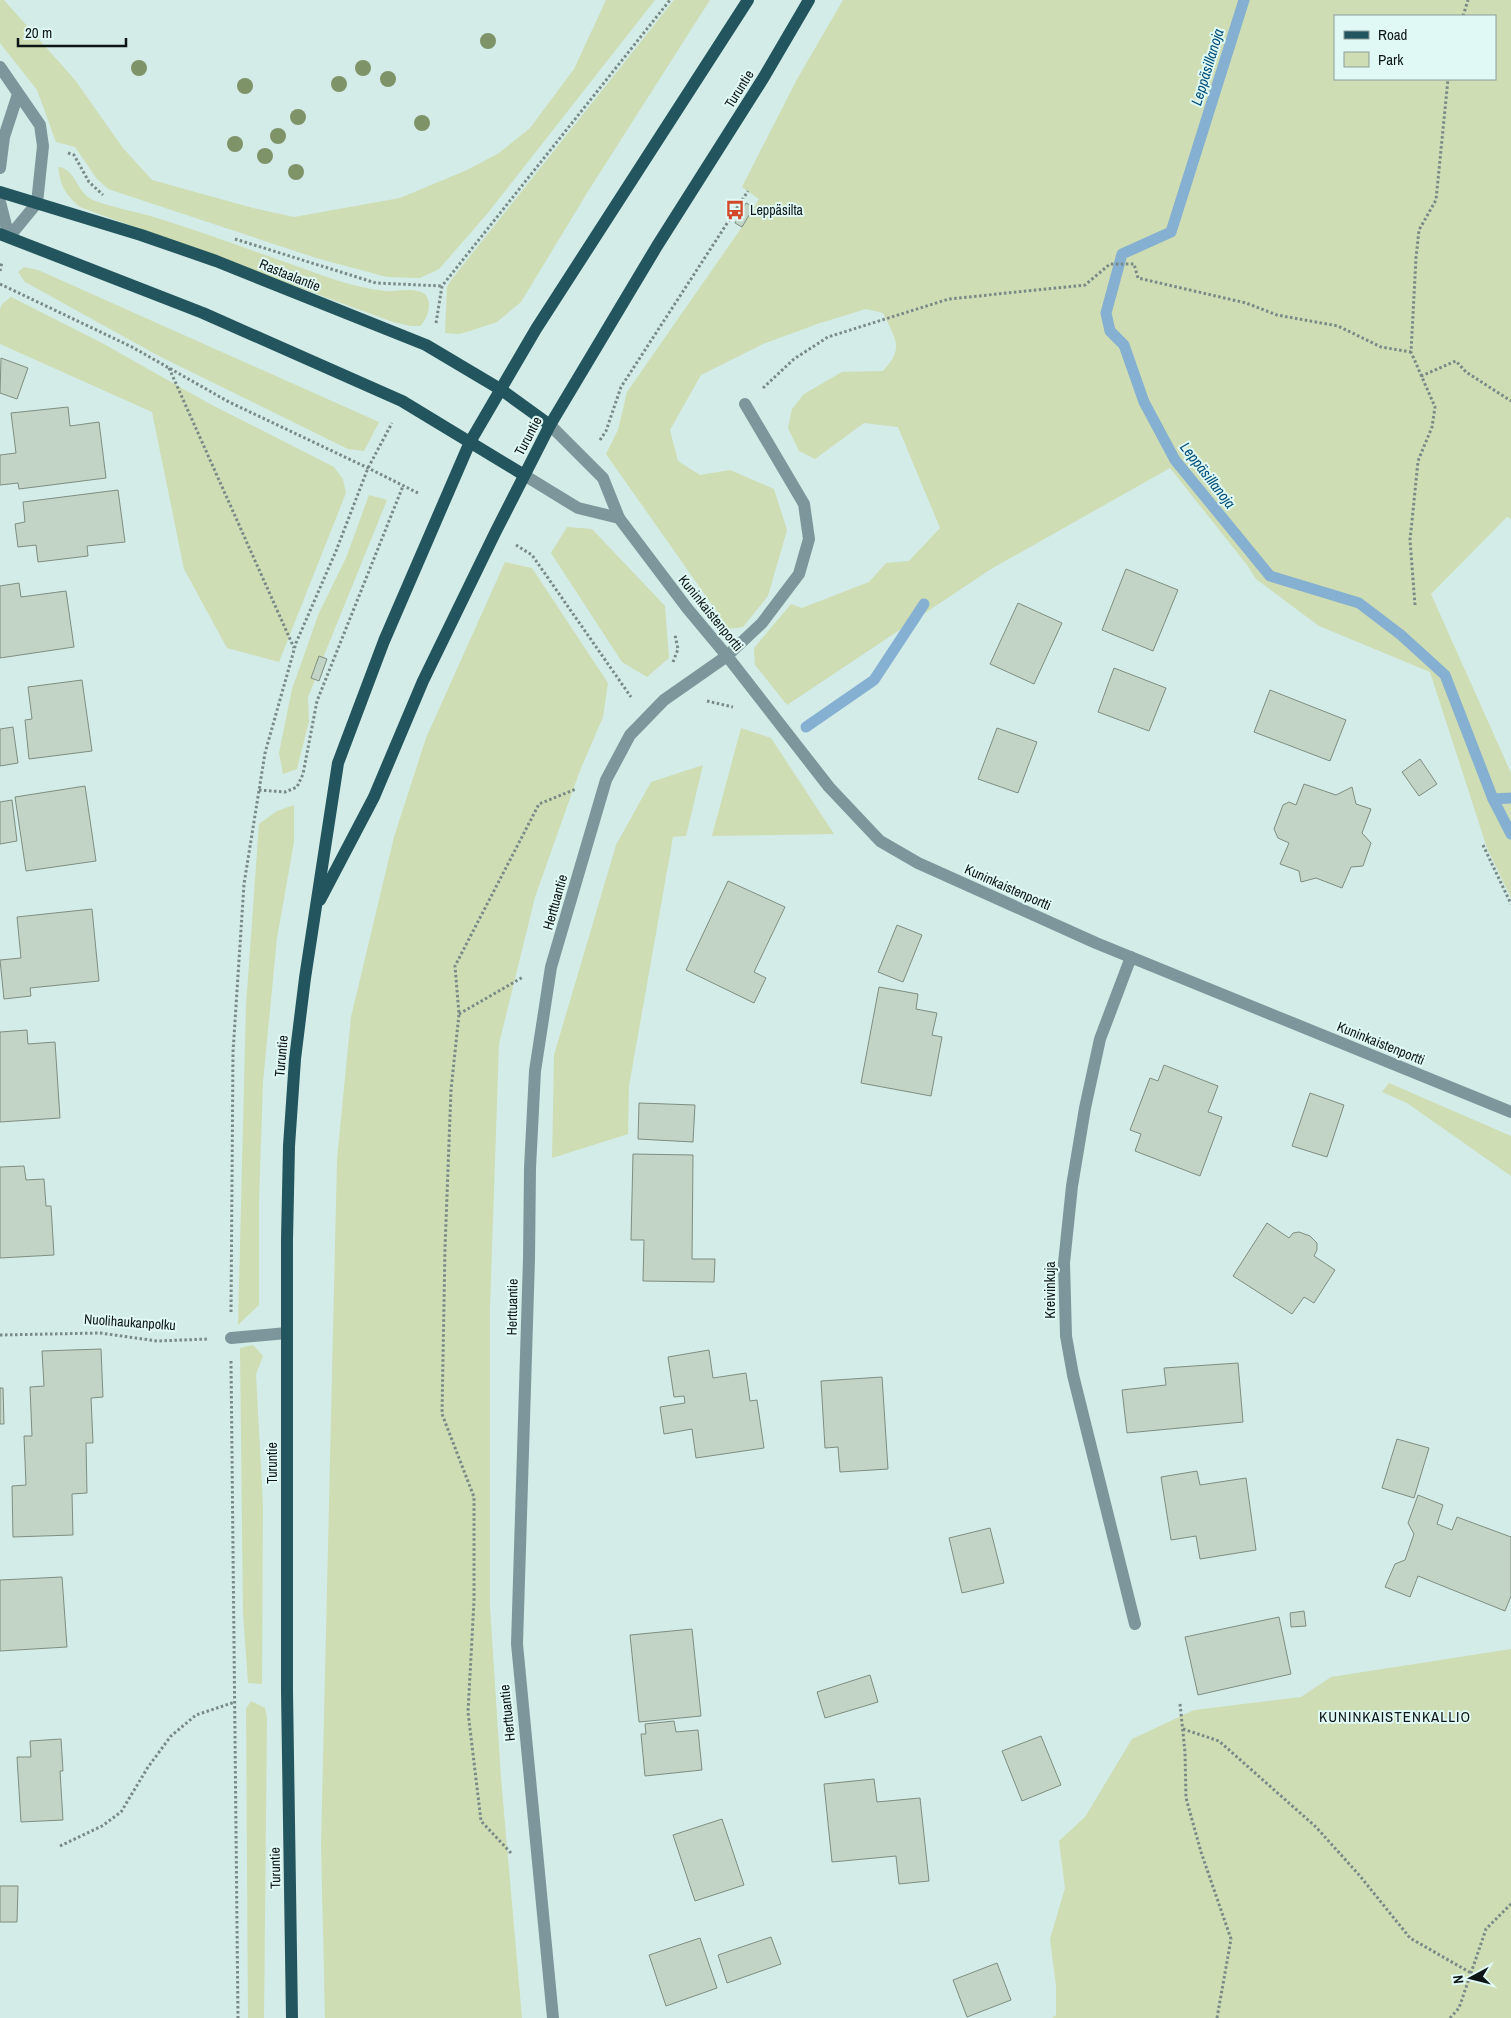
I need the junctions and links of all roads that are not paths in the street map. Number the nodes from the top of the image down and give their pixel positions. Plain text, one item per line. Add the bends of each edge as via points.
1 (748, 0) edge
2 (809, 0) edge
3 (0, 67) edge
4 (18, 94) junction
5 (0, 168) edge
6 (0, 192) edge
7 (0, 202) edge
8 (37, 203) junction
9 (5, 236) edge
10 (500, 389) junction
11 (745, 404) road end
12 (550, 425) junction
13 (470, 442) junction
14 (524, 475) junction
15 (620, 518) junction
16 (727, 656) junction
17 (315, 908) junction
18 (1131, 957) junction
19 (1511, 1112) edge
20 (287, 1333) junction
21 (231, 1338) road end
22 (1135, 1624) dead end
23 (292, 2018) edge
24 (553, 2018) edge

1 - 10 main road, Turuntie
2 - 12 main road, Turuntie
3 - 4 street
4 - 5 street via 4,137
4 - 8 street via 40,125 43,146
6 - 8 main road, Rastaalantie
7 - 9 street
8 - 9 street
8 - 10 main road, Rastaalantie via 216,261 426,345
9 - 13 main road via 211,316 402,402
10 - 12 main road, Rastaalantie
10 - 13 main road, Turuntie
11 - 16 street, Herttuantie via 804,504 809,539 799,574 762,623
12 - 14 main road, Turuntie
12 - 15 street, Kuninkaistenportti via 603,478
13 - 14 main road
13 - 17 main road, Turuntie via 384,641 338,763
14 - 15 street via 578,508
14 - 17 main road, Turuntie via 423,681 374,796
15 - 16 street, Kuninkaistenportti via 686,608
16 - 18 street, Kuninkaistenportti via 829,787 880,841 927,867
16 - 24 street, Herttuantie via 664,700 630,734 606,780 552,967 535,1071 517,1644
17 - 20 main road, Turuntie via 289,1146
18 - 19 street, Kuninkaistenportti
18 - 22 street, Kreivinkuja via 1100,1039 1072,1186 1064,1263 1066,1336 1073,1375
20 - 21 street
20 - 23 main road, Turuntie

